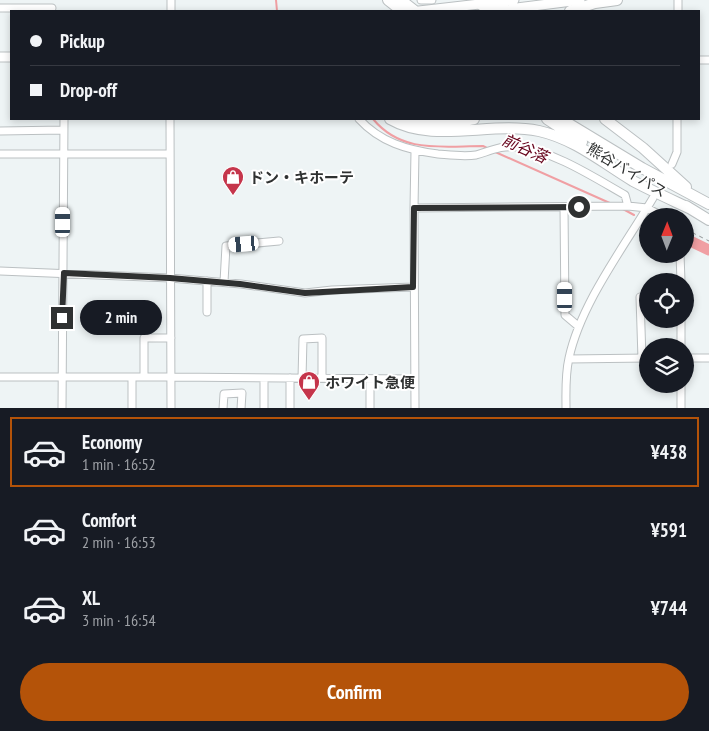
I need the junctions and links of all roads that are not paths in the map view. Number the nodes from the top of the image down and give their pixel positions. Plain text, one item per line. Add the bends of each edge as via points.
1 (388, 0) edge
2 (402, 0) edge
3 (421, 0) edge
4 (432, 0) edge
5 (514, 0) edge
6 (580, 0) edge
7 (617, 0) edge
8 (480, 4) junction
9 (569, 4) edge
10 (0, 8) edge
11 (52, 8) dead end
12 (401, 10) edge
13 (414, 10) edge
14 (428, 10) edge
15 (489, 10) edge
16 (502, 10) edge
17 (64, 120) edge
18 (170, 120) edge
19 (360, 120) edge
20 (392, 120) edge
21 (414, 120) edge
22 (468, 120) edge
23 (548, 120) edge
24 (563, 120) edge
25 (606, 120) edge
26 (677, 120) edge
27 (64, 130) junction
28 (0, 131) edge
29 (415, 151) junction
30 (63, 153) junction
31 (0, 154) edge
32 (170, 154) junction
33 (672, 164) dead end
34 (653, 198) dead end
35 (705, 202) edge
36 (628, 206) junction
37 (564, 207) junction
38 (414, 208) junction
39 (647, 208) joint
40 (689, 208) edge
41 (689, 208) edge
42 (694, 211) edge
43 (709, 220) edge
44 (639, 221) edge
45 (278, 241) dead end
46 (0, 271) edge
47 (64, 273) junction
48 (170, 278) junction
49 (207, 281) junction
50 (224, 282) junction
51 (413, 287) junction
52 (207, 312) dead end
53 (578, 326) junction
54 (171, 338) junction
55 (639, 358) edge
56 (694, 358) edge
57 (709, 358) edge
58 (569, 359) junction
59 (0, 377) edge
60 (62, 377) junction
61 (132, 377) junction
62 (144, 377) junction
63 (171, 377) junction
64 (264, 378) junction
65 (290, 378) junction
66 (302, 378) junction
67 (322, 378) junction
68 (370, 379) junction
69 (414, 379) junction
70 (681, 393) edge
71 (62, 408) edge
72 (132, 408) edge
73 (171, 408) edge
74 (223, 408) edge
75 (241, 408) edge
76 (264, 408) edge
77 (290, 408) edge
78 (370, 408) edge
79 (415, 408) edge
80 (566, 408) edge
81 (681, 408) edge

1 - 12 highway
2 - 13 highway
3 - 4 street
5 - 8 main road
6 - 9 main road
7 - 9 highway
8 - 14 main road
8 - 15 highway
9 - 16 main road
10 - 11 street
17 - 27 street
18 - 32 street
19 - 29 street via 376,134
20 - 40 highway via 426,130 504,128 541,132 579,146 634,181
21 - 22 highway via 429,123
23 - 41 highway, 熊谷バイパス
24 - 35 highway, 熊谷バイパス
25 - 35 highway
26 - 33 street via 677,152
27 - 28 street
27 - 30 street
29 - 36 street via 474,155 497,148 532,150 558,159 625,196
29 - 38 street
30 - 31 street
30 - 32 street
30 - 47 street
32 - 48 street
34 - 39 street
36 - 37 street
36 - 39 street
37 - 38 street
37 - 53 street via 565,315
38 - 51 street
42 - 43 highway, 熊谷バイパス
44 - 53 street
45 - 50 street via 226,246
46 - 47 street
47 - 48 street
47 - 60 street
48 - 49 street
48 - 54 street
49 - 50 street
49 - 52 street
50 - 51 street via 305,293
51 - 69 street
53 - 58 street
54 - 62 street via 144,338
54 - 63 street
55 - 58 street
56 - 57 street
58 - 80 street
59 - 60 street
60 - 61 street
60 - 71 street
61 - 62 street
61 - 72 street
62 - 63 street
63 - 64 street
63 - 73 street
64 - 65 street
64 - 76 street
65 - 66 street
65 - 77 street
66 - 67 street
66 - 67 street via 303,338 322,338
67 - 68 street
68 - 69 street
68 - 78 street
69 - 79 street
70 - 81 street
74 - 75 street via 224,394 242,394

